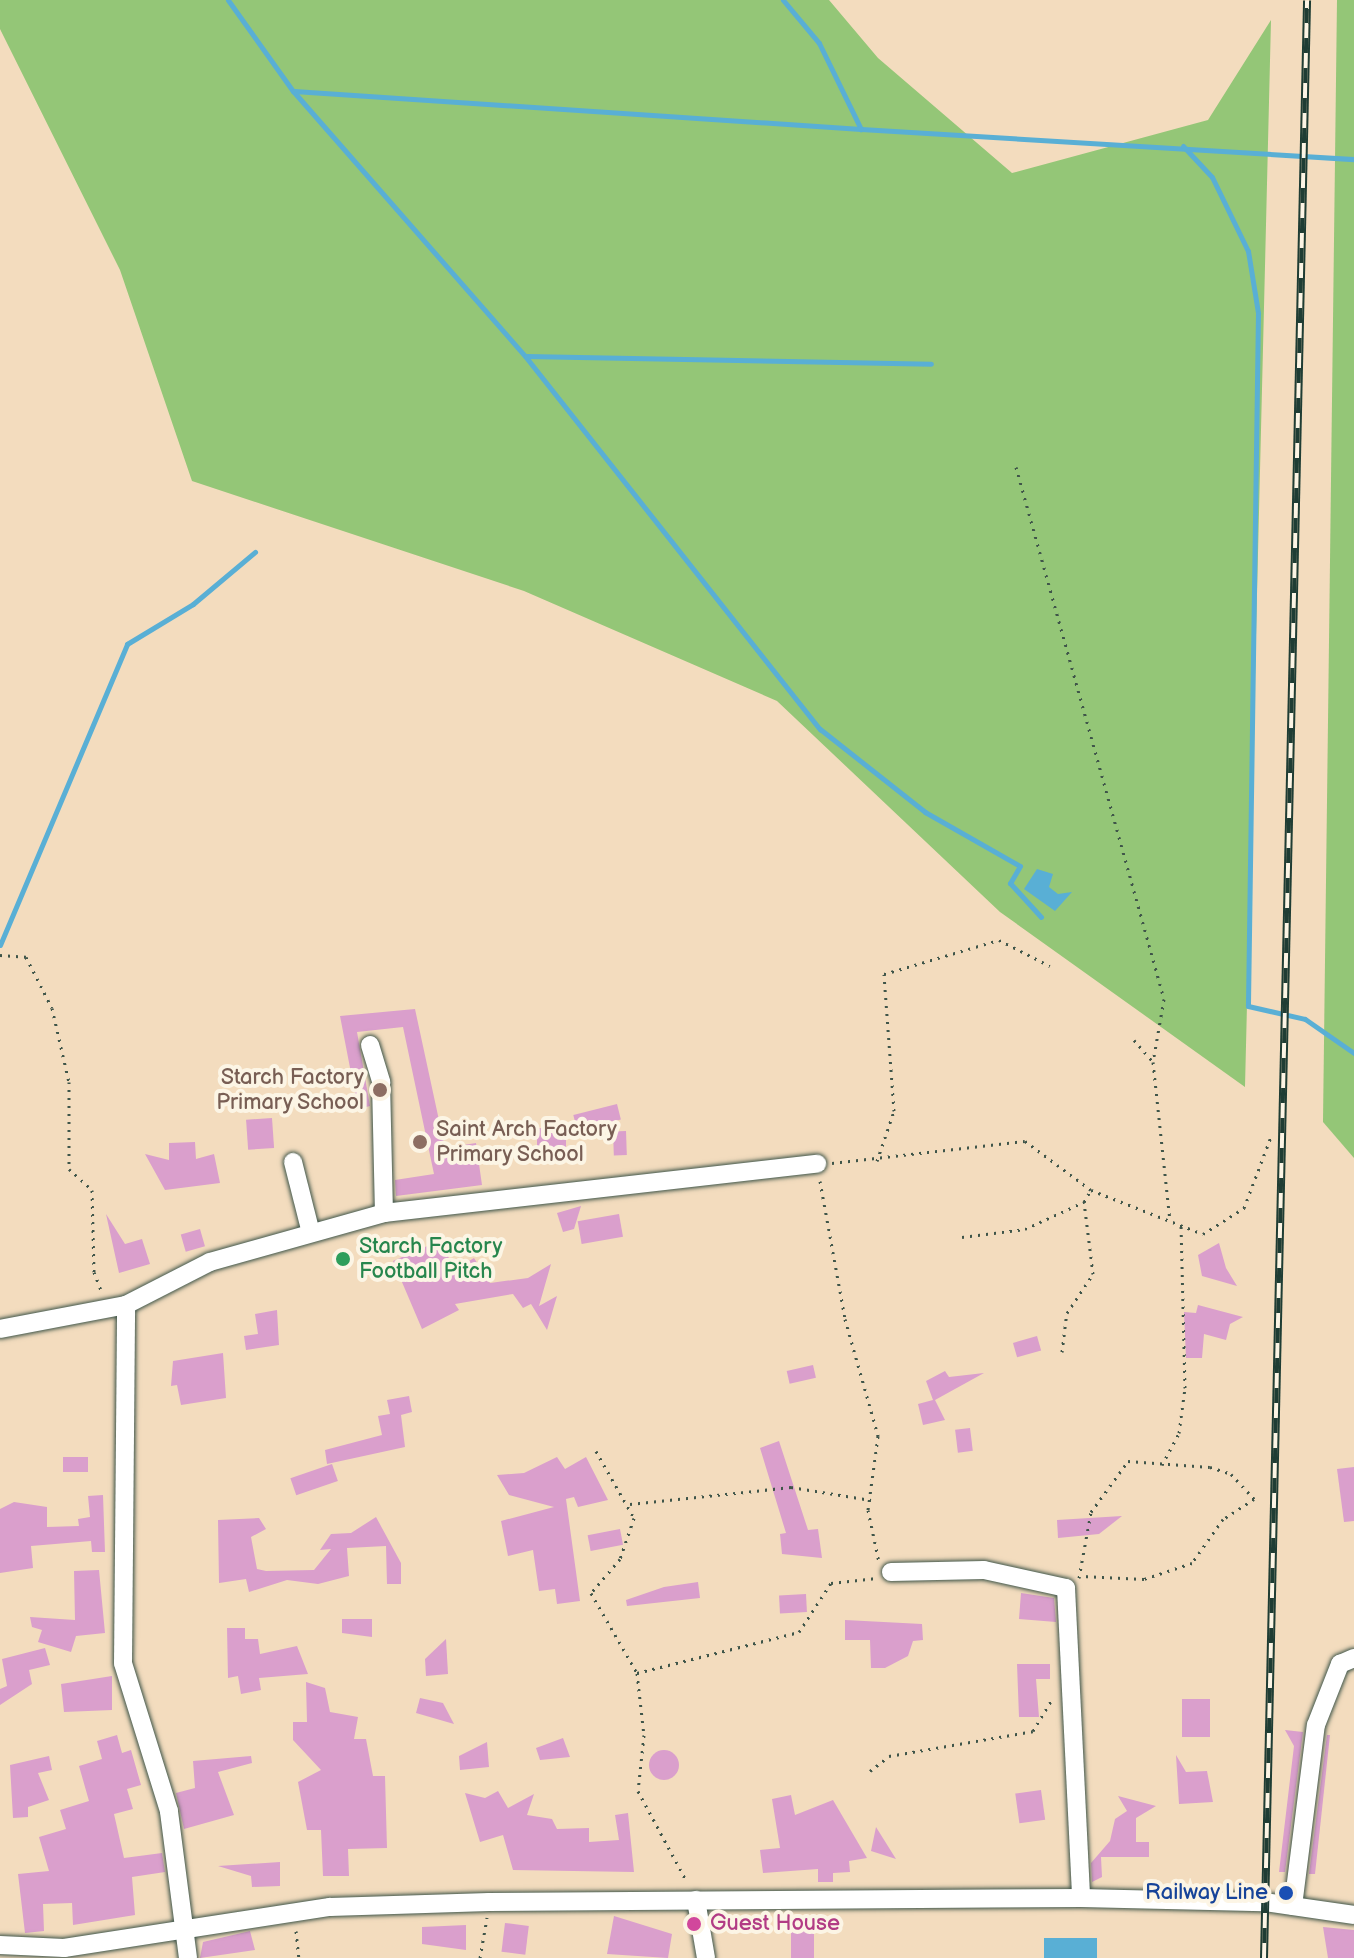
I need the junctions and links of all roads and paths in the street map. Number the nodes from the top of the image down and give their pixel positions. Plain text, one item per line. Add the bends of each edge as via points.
1 (1016, 467) dead end
2 (0, 955) edge
3 (1050, 966) dead end
4 (1134, 1040) dead end
5 (370, 1045) dead end
6 (1153, 1062) junction
7 (1272, 1134) dead end
8 (877, 1161) junction
9 (293, 1162) dead end
10 (817, 1164) junction
11 (1091, 1190) junction
12 (1084, 1202) junction
13 (384, 1213) junction
14 (1170, 1220) junction
15 (1181, 1225) junction
16 (310, 1229) junction
17 (962, 1237) dead end
18 (118, 1307) junction
19 (0, 1329) edge
20 (1062, 1352) dead end
21 (596, 1451) dead end
22 (1162, 1465) junction
23 (871, 1500) junction
24 (629, 1504) junction
25 (891, 1572) junction
26 (1082, 1576) junction
27 (1066, 1588) junction
28 (1354, 1658) edge
29 (637, 1673) junction
30 (1072, 1695) junction
31 (870, 1771) dead end
32 (1081, 1898) junction
33 (696, 1900) junction
34 (489, 1902) junction
35 (1293, 1906) junction
36 (294, 1911) junction
37 (1354, 1915) edge
38 (188, 1925) junction
39 (0, 1945) edge
40 (188, 1958) edge
41 (299, 1958) edge
42 (480, 1958) edge
43 (706, 1958) edge

1 - 6 path via 1164,999
2 - 18 path via 26,957 52,1008 69,1082 69,1169 92,1190 94,1272
3 - 8 path via 999,940 884,974 894,1111
4 - 6 path
5 - 13 street via 381,1082
6 - 14 path
7 - 15 path via 1244,1208 1209,1233
8 - 10 path
8 - 11 path via 1025,1141
9 - 16 street
10 - 13 street
10 - 23 path via 845,1319 878,1436
11 - 12 path
11 - 14 path
12 - 17 path via 1025,1229
12 - 20 path via 1093,1274 1067,1313
13 - 16 street
14 - 15 path
15 - 22 path via 1185,1388 1179,1433
16 - 18 street via 210,1262
18 - 19 street
18 - 38 street via 123,1663 169,1811
21 - 24 path
22 - 26 path via 1128,1461 1100,1493
22 - 26 path via 1220,1470 1254,1499 1223,1519 1192,1563 1144,1579
23 - 24 path via 791,1487
23 - 25 path via 874,1558
24 - 29 path via 634,1518 626,1546 591,1593
25 - 27 street via 984,1570
25 - 29 path via 831,1583 799,1632
26 - 27 path
27 - 30 street
28 - 35 street via 1340,1664 1316,1725
29 - 33 path via 644,1735 638,1791
30 - 31 path via 1053,1698 1033,1731 889,1756
30 - 32 street
32 - 33 street
32 - 35 street
33 - 34 street
33 - 43 street
34 - 36 street
34 - 42 path
35 - 37 street
36 - 38 street
36 - 41 path
38 - 39 street via 64,1948
38 - 40 street

